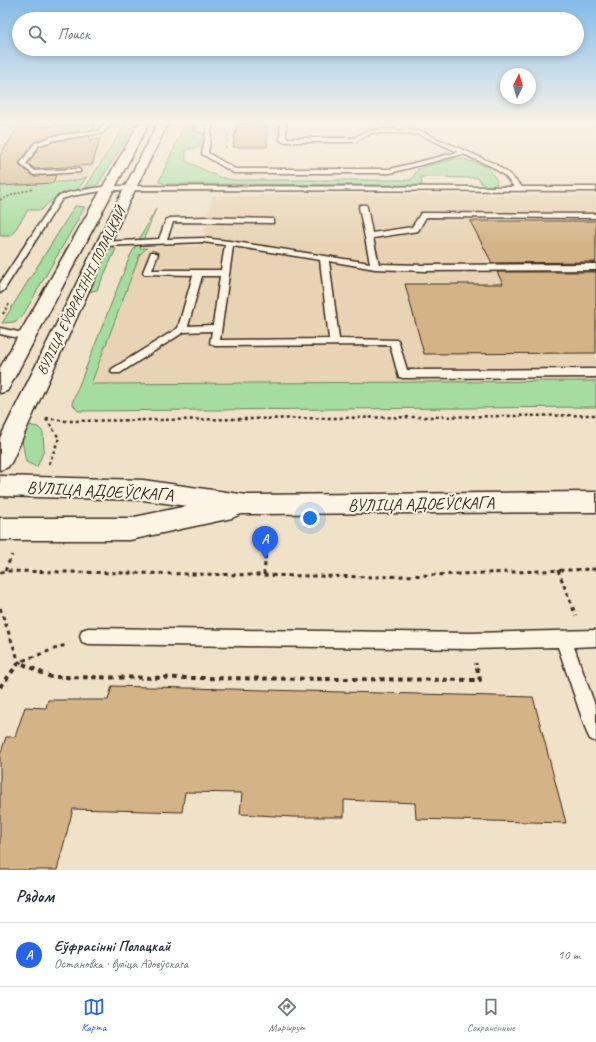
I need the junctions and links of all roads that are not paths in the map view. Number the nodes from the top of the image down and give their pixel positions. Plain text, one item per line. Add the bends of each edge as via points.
1 (23, 164) edge
2 (122, 164) edge
3 (143, 164) edge
4 (221, 164) edge
5 (418, 164) edge
6 (490, 164) edge
7 (78, 171) dead end
8 (108, 188) junction
9 (131, 188) junction
10 (520, 189) junction
11 (596, 189) edge
12 (363, 207) dead end
13 (596, 216) edge
14 (270, 221) dead end
15 (369, 236) junction
16 (162, 242) junction
17 (229, 242) junction
18 (104, 244) junction
19 (154, 254) dead end
20 (324, 258) junction
21 (375, 266) junction
22 (596, 268) edge
23 (198, 273) junction
24 (225, 273) junction
25 (0, 290) edge
26 (217, 328) junction
27 (182, 329) junction
28 (0, 331) edge
29 (28, 337) junction
30 (334, 342) junction
31 (116, 371) dead end
32 (596, 373) edge
33 (0, 386) edge
34 (0, 461) edge
35 (0, 486) edge
36 (596, 502) edge
37 (258, 505) junction
38 (0, 529) edge
39 (88, 636) road end
40 (590, 638) edge
41 (563, 639) junction
42 (596, 733) edge

1 - 7 lane via 34,173
2 - 8 main road, ВУЛІЦА ЕЎФРАСІННІ ПОЛАЦКАЙ
3 - 9 main road, ВУЛІЦА ЕЎФРАСІННІ ПОЛАЦКАЙ
4 - 5 lane via 234,171 390,171
6 - 10 lane via 507,175
8 - 9 lane
8 - 25 lane via 59,198
8 - 29 main road, ВУЛІЦА ЕЎФРАСІННІ ПОЛАЦКАЙ
9 - 10 lane
9 - 18 main road, ВУЛІЦА ЕЎФРАСІННІ ПОЛАЦКАЙ
10 - 11 lane
12 - 15 lane
13 - 15 lane via 424,215 414,229
14 - 16 lane via 170,220
15 - 21 lane
16 - 17 lane
16 - 18 lane
17 - 20 lane
17 - 24 lane
18 - 34 main road, ВУЛІЦА ЕЎФРАСІННІ ПОЛАЦКАЙ
19 - 23 lane via 147,272
20 - 21 lane
20 - 30 lane
21 - 22 lane
23 - 24 lane
23 - 27 lane
24 - 26 lane
26 - 27 lane
26 - 30 lane via 215,343
27 - 31 lane
28 - 29 lane
29 - 33 main road, ВУЛІЦА ЕЎФРАСІННІ ПОЛАЦКАЙ
30 - 32 lane via 394,342 403,374
35 - 37 main road, ВУЛІЦА АДОЕЎСКАГА via 143,490
36 - 37 main road, ВУЛІЦА АДОЕЎСКАГА
37 - 38 main road, ВУЛІЦА АДОЕЎСКАГА via 130,529
39 - 41 lane
40 - 41 lane
41 - 42 lane

